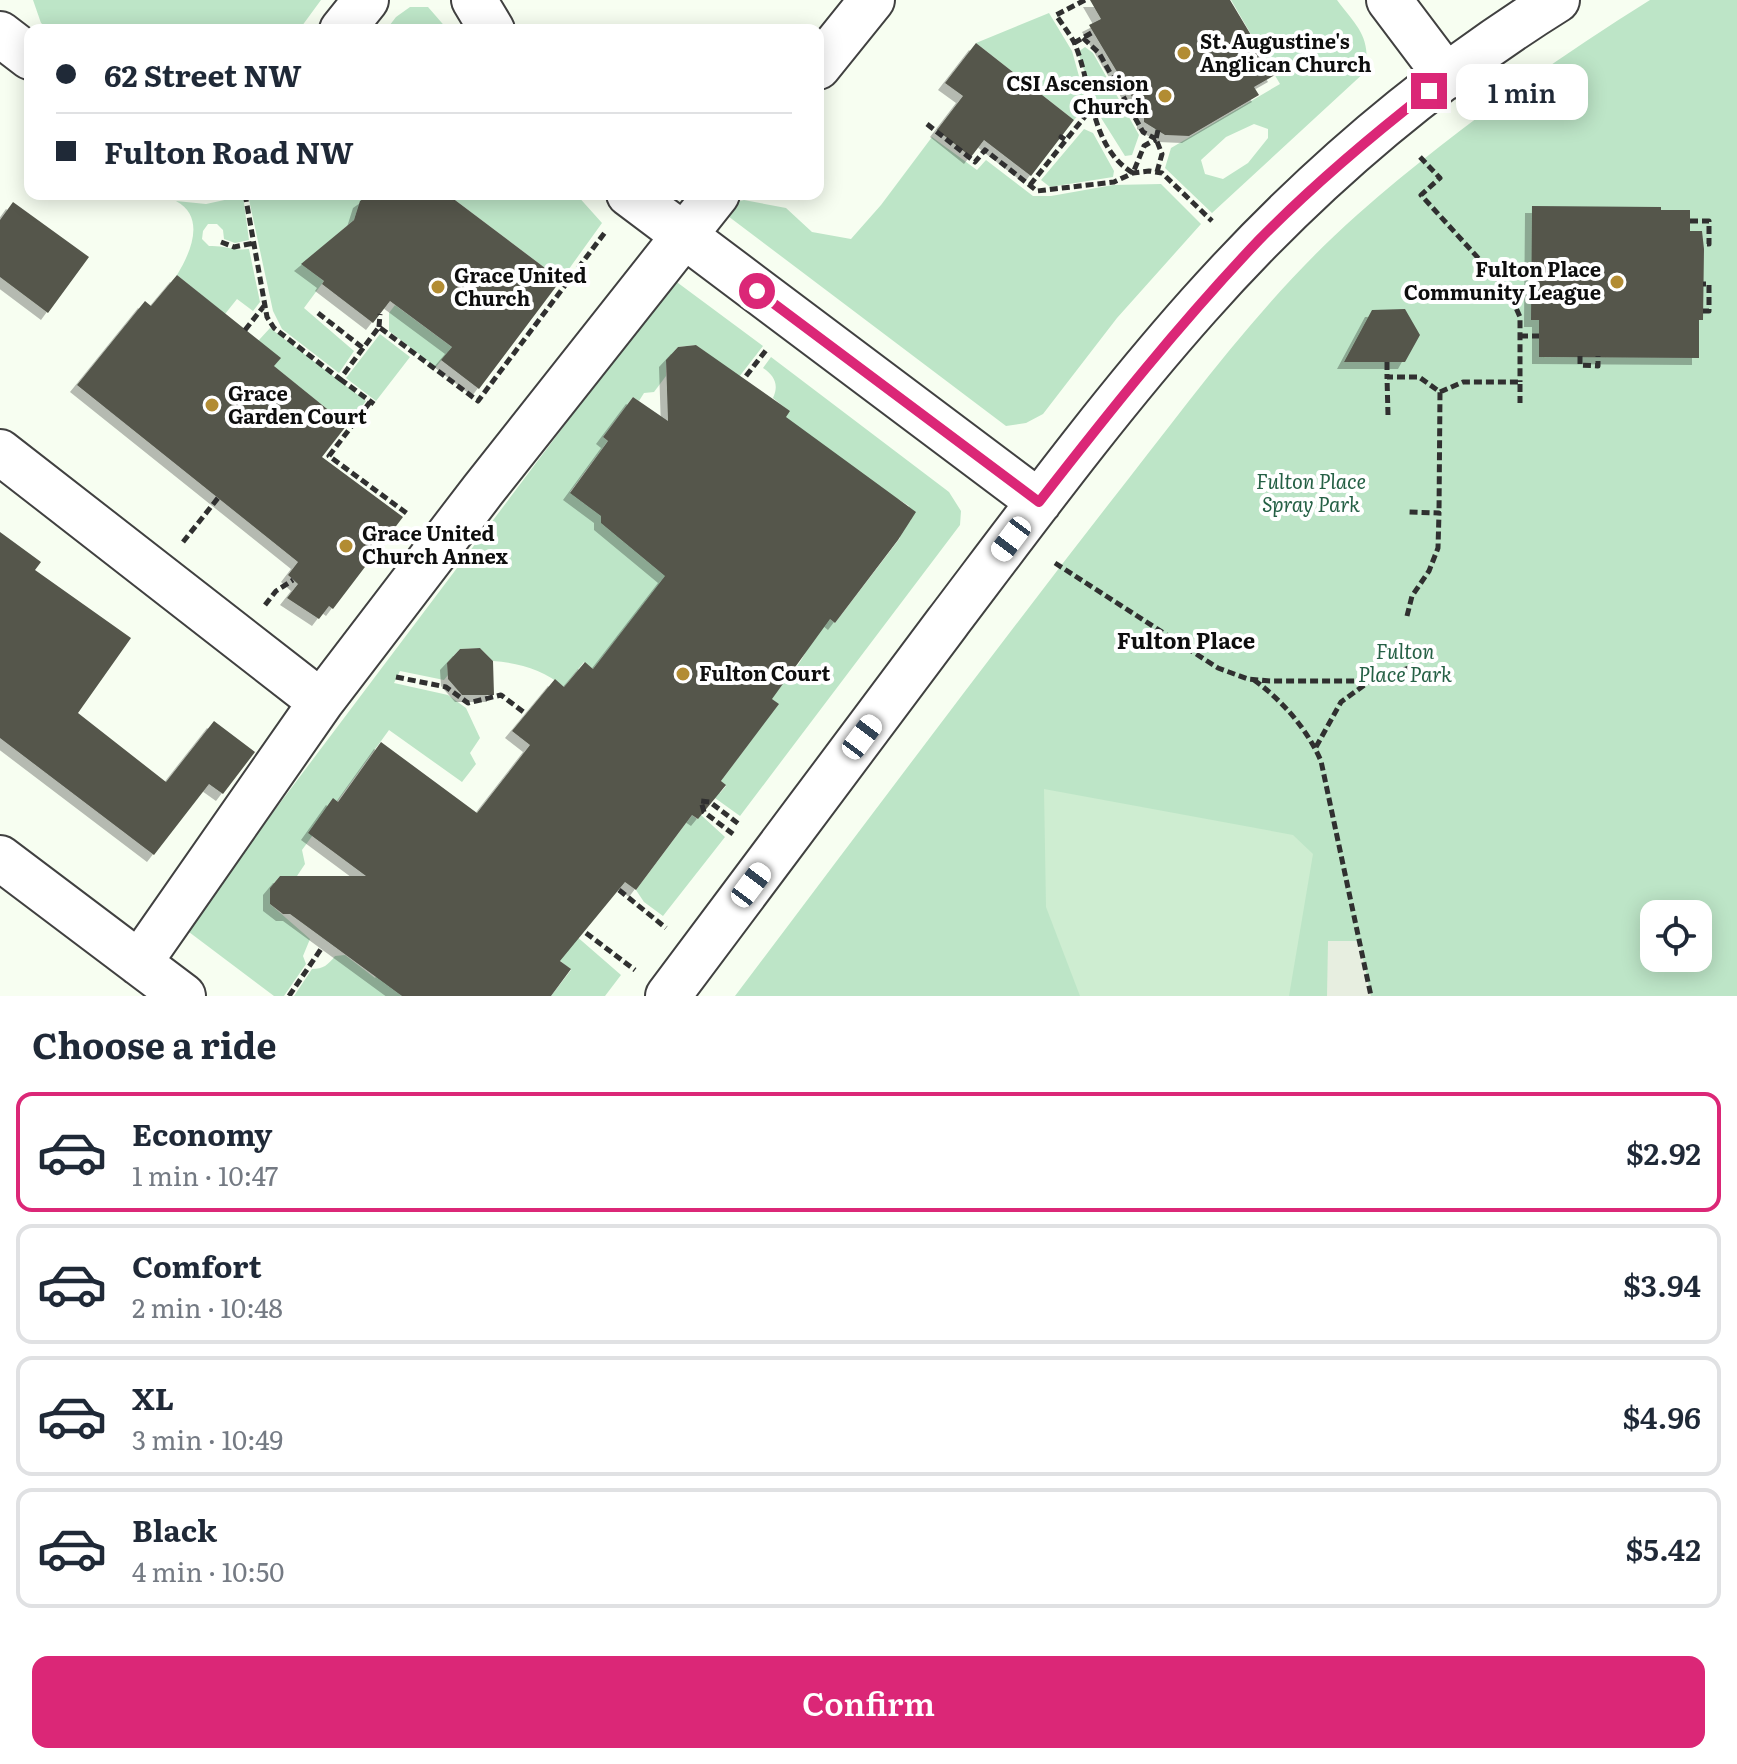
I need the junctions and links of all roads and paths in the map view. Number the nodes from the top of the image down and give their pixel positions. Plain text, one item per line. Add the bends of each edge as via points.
1 (366, 0) edge
2 (474, 0) edge
3 (872, 0) edge
4 (1085, 0) edge
5 (1389, 0) edge
6 (1557, 0) edge
7 (347, 24) edge
8 (488, 24) edge
9 (1093, 32) dead end
10 (0, 34) edge
11 (1083, 38) junction
12 (1074, 43) junction
13 (24, 52) edge
14 (824, 60) edge
15 (1447, 77) junction
16 (1092, 108) junction
17 (927, 124) dead end
18 (1158, 130) dead end
19 (1156, 139) junction
20 (1420, 157) dead end
21 (1157, 172) junction
22 (1133, 173) junction
23 (1030, 185) junction
24 (246, 200) edge
25 (712, 200) edge
26 (620, 209) edge
27 (1212, 221) dead end
28 (1690, 221) dead end
29 (684, 236) junction
30 (221, 242) dead end
31 (254, 243) junction
32 (1703, 244) dead end
33 (1703, 284) dead end
34 (265, 305) junction
35 (1703, 311) dead end
36 (323, 314) dead end
37 (380, 314) dead end
38 (379, 327) junction
39 (245, 330) dead end
40 (1520, 336) junction
41 (1539, 336) dead end
42 (769, 345) dead end
43 (363, 348) junction
44 (1580, 356) dead end
45 (1598, 356) dead end
46 (1387, 362) dead end
47 (746, 376) dead end
48 (1387, 377) junction
49 (340, 379) junction
50 (1520, 382) junction
51 (1440, 392) junction
52 (1520, 403) dead end
53 (1388, 415) dead end
54 (0, 452) edge
55 (218, 498) dead end
56 (1039, 502) junction
57 (1408, 512) dead end
58 (1439, 513) junction
59 (409, 515) dead end
60 (180, 546) dead end
61 (1055, 563) dead end
62 (293, 580) dead end
63 (259, 608) dead end
64 (1407, 616) dead end
65 (1409, 668) dead end
66 (391, 672) dead end
67 (1254, 680) junction
68 (1370, 681) junction
69 (321, 702) junction
70 (526, 714) dead end
71 (1315, 748) junction
72 (744, 828) dead end
73 (737, 837) dead end
74 (0, 858) edge
75 (619, 890) dead end
76 (667, 929) dead end
77 (586, 933) dead end
78 (321, 949) dead end
79 (139, 963) junction
80 (652, 983) edge
81 (183, 996) edge
82 (289, 996) edge
83 (1371, 996) edge

1 - 7 street
2 - 8 street
3 - 14 street
4 - 12 path via 1056,15
5 - 15 street
6 - 15 street
9 - 11 path
10 - 13 street
11 - 12 path
11 - 19 path via 1099,53 1143,132
12 - 16 path
15 - 56 street via 1332,171 1261,238 1140,374
16 - 22 path via 1118,164
16 - 23 path
17 - 23 path via 975,162 985,150
18 - 19 path
19 - 21 path via 1162,154
19 - 22 path via 1144,146
20 - 40 path via 1440,178 1421,195 1509,292 1520,317
21 - 22 path
21 - 27 path
22 - 23 path via 1114,182 1037,191
24 - 31 path
25 - 29 street
26 - 29 street
26 - 38 path via 478,401
28 - 32 path via 1709,221 1709,244
29 - 56 street
29 - 69 street
30 - 31 path via 234,247
31 - 34 path
33 - 35 path via 1709,284 1709,311
34 - 39 path
34 - 49 path via 274,328
36 - 43 path
37 - 38 path
38 - 43 path
40 - 41 path
40 - 50 path
42 - 47 path
43 - 49 path
44 - 45 path via 1580,365 1589,366 1598,366
46 - 48 path
48 - 51 path via 1419,377
48 - 53 path
49 - 59 path via 372,403 329,456
50 - 51 path via 1463,382
50 - 52 path
51 - 58 path
54 - 69 street
55 - 60 path
56 - 80 street
57 - 58 path
58 - 64 path via 1438,548
61 - 67 path via 1218,668
62 - 63 path
65 - 68 path
66 - 70 path via 446,687 468,703 501,695
67 - 68 path
67 - 71 path via 1274,695
68 - 71 path via 1341,702
69 - 79 street
71 - 83 path
72 - 73 path via 701,801 704,812
74 - 79 street
75 - 76 path
77 - 80 path
78 - 82 path
79 - 81 street

